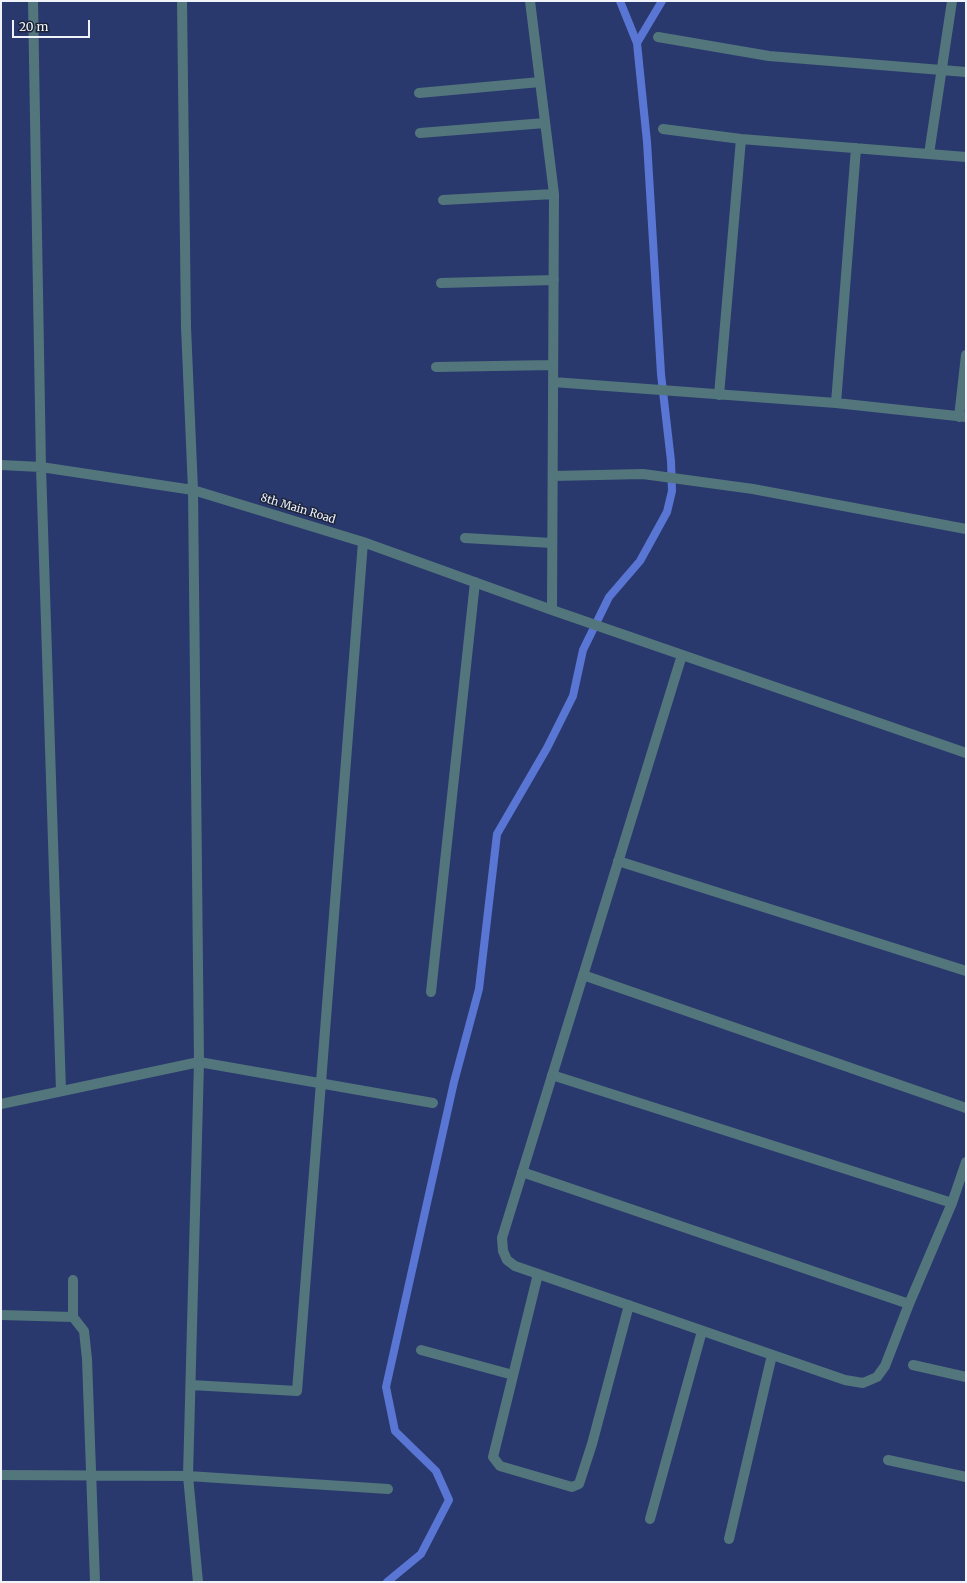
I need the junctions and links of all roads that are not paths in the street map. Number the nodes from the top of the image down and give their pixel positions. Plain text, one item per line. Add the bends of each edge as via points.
1 (33, 1) edge
2 (182, 1) edge
3 (530, 1) edge
4 (952, 1) edge
5 (658, 37) dead end
6 (941, 70) junction
7 (966, 72) edge
8 (540, 82) junction
9 (419, 93) dead end
10 (545, 123) junction
11 (663, 130) dead end
12 (420, 133) dead end
13 (741, 139) junction
14 (856, 148) junction
15 (929, 154) junction
16 (966, 157) edge
17 (554, 194) junction
18 (443, 200) dead end
19 (554, 280) junction
20 (440, 283) dead end
21 (966, 355) edge
22 (553, 365) junction
23 (436, 367) dead end
24 (553, 382) junction
25 (719, 395) junction
26 (836, 403) junction
27 (962, 417) edge
28 (1, 465) edge
29 (41, 467) junction
30 (553, 476) junction
31 (193, 490) junction
32 (966, 529) edge
33 (465, 538) dead end
34 (364, 542) junction
35 (552, 542) junction
36 (475, 582) junction
37 (552, 610) junction
38 (682, 655) junction
39 (966, 753) edge
40 (618, 861) junction
41 (966, 970) edge
42 (583, 975) junction
43 (431, 992) dead end
44 (199, 1062) junction
45 (552, 1075) junction
46 (321, 1084) junction
47 (61, 1092) junction
48 (433, 1103) dead end
49 (1, 1104) edge
50 (966, 1108) edge
51 (966, 1162) edge
52 (522, 1172) junction
53 (952, 1203) junction
54 (538, 1274) junction
55 (73, 1280) dead end
56 (909, 1304) junction
57 (629, 1306) junction
58 (1, 1315) edge
59 (73, 1317) junction
60 (702, 1331) junction
61 (421, 1350) dead end
62 (772, 1355) junction
63 (913, 1365) dead end
64 (513, 1375) junction
65 (966, 1377) edge
66 (191, 1385) junction
67 (888, 1460) dead end
68 (91, 1474) junction
69 (1, 1475) edge
70 (188, 1476) junction
71 (966, 1477) edge
72 (388, 1489) dead end
73 (650, 1519) dead end
74 (729, 1539) dead end
75 (95, 1582) edge
76 (198, 1582) edge

1 - 29 street
2 - 31 street via 186,320
3 - 8 street
4 - 6 street
5 - 6 street via 769,56
6 - 7 street
6 - 15 street
8 - 9 street
8 - 10 street
10 - 12 street
10 - 17 street
11 - 13 street
13 - 14 street
13 - 25 street
14 - 15 street
14 - 26 street
15 - 16 street
17 - 18 street
17 - 19 street
19 - 20 street
19 - 22 street
21 - 27 street
22 - 23 street
22 - 24 street
24 - 25 street
24 - 30 street
25 - 26 street
26 - 27 street
28 - 29 street, 8th Main Road
29 - 31 street, 8th Main Road
29 - 47 street
30 - 32 street via 643,474 753,489
30 - 35 street
31 - 34 street, 8th Main Road
31 - 44 street
33 - 35 street
34 - 36 street, 8th Main Road
34 - 46 street
35 - 37 street
36 - 37 street, 8th Main Road
36 - 43 street
37 - 38 street, 8th Main Road
38 - 39 street, 8th Main Road
38 - 40 street
40 - 41 street
40 - 42 street
42 - 45 street
42 - 50 street
44 - 46 street
44 - 47 street
44 - 66 street
45 - 52 street
45 - 53 street
46 - 48 street
46 - 66 street via 297,1390
47 - 49 street
51 - 53 street
52 - 54 street via 502,1238 503,1251 507,1260 515,1266
52 - 56 street
53 - 56 street
54 - 57 street
54 - 64 street
55 - 59 street
56 - 62 street via 885,1366 877,1378 863,1383 845,1380
57 - 60 street
57 - 64 street via 580,1484 572,1487 500,1466 493,1457
58 - 59 street
59 - 68 street via 84,1331 86,1346
60 - 62 street
60 - 73 street
61 - 64 street
62 - 74 street
63 - 65 street
66 - 70 street
67 - 71 street
68 - 69 street
68 - 70 street
68 - 75 street
70 - 72 street
70 - 76 street

